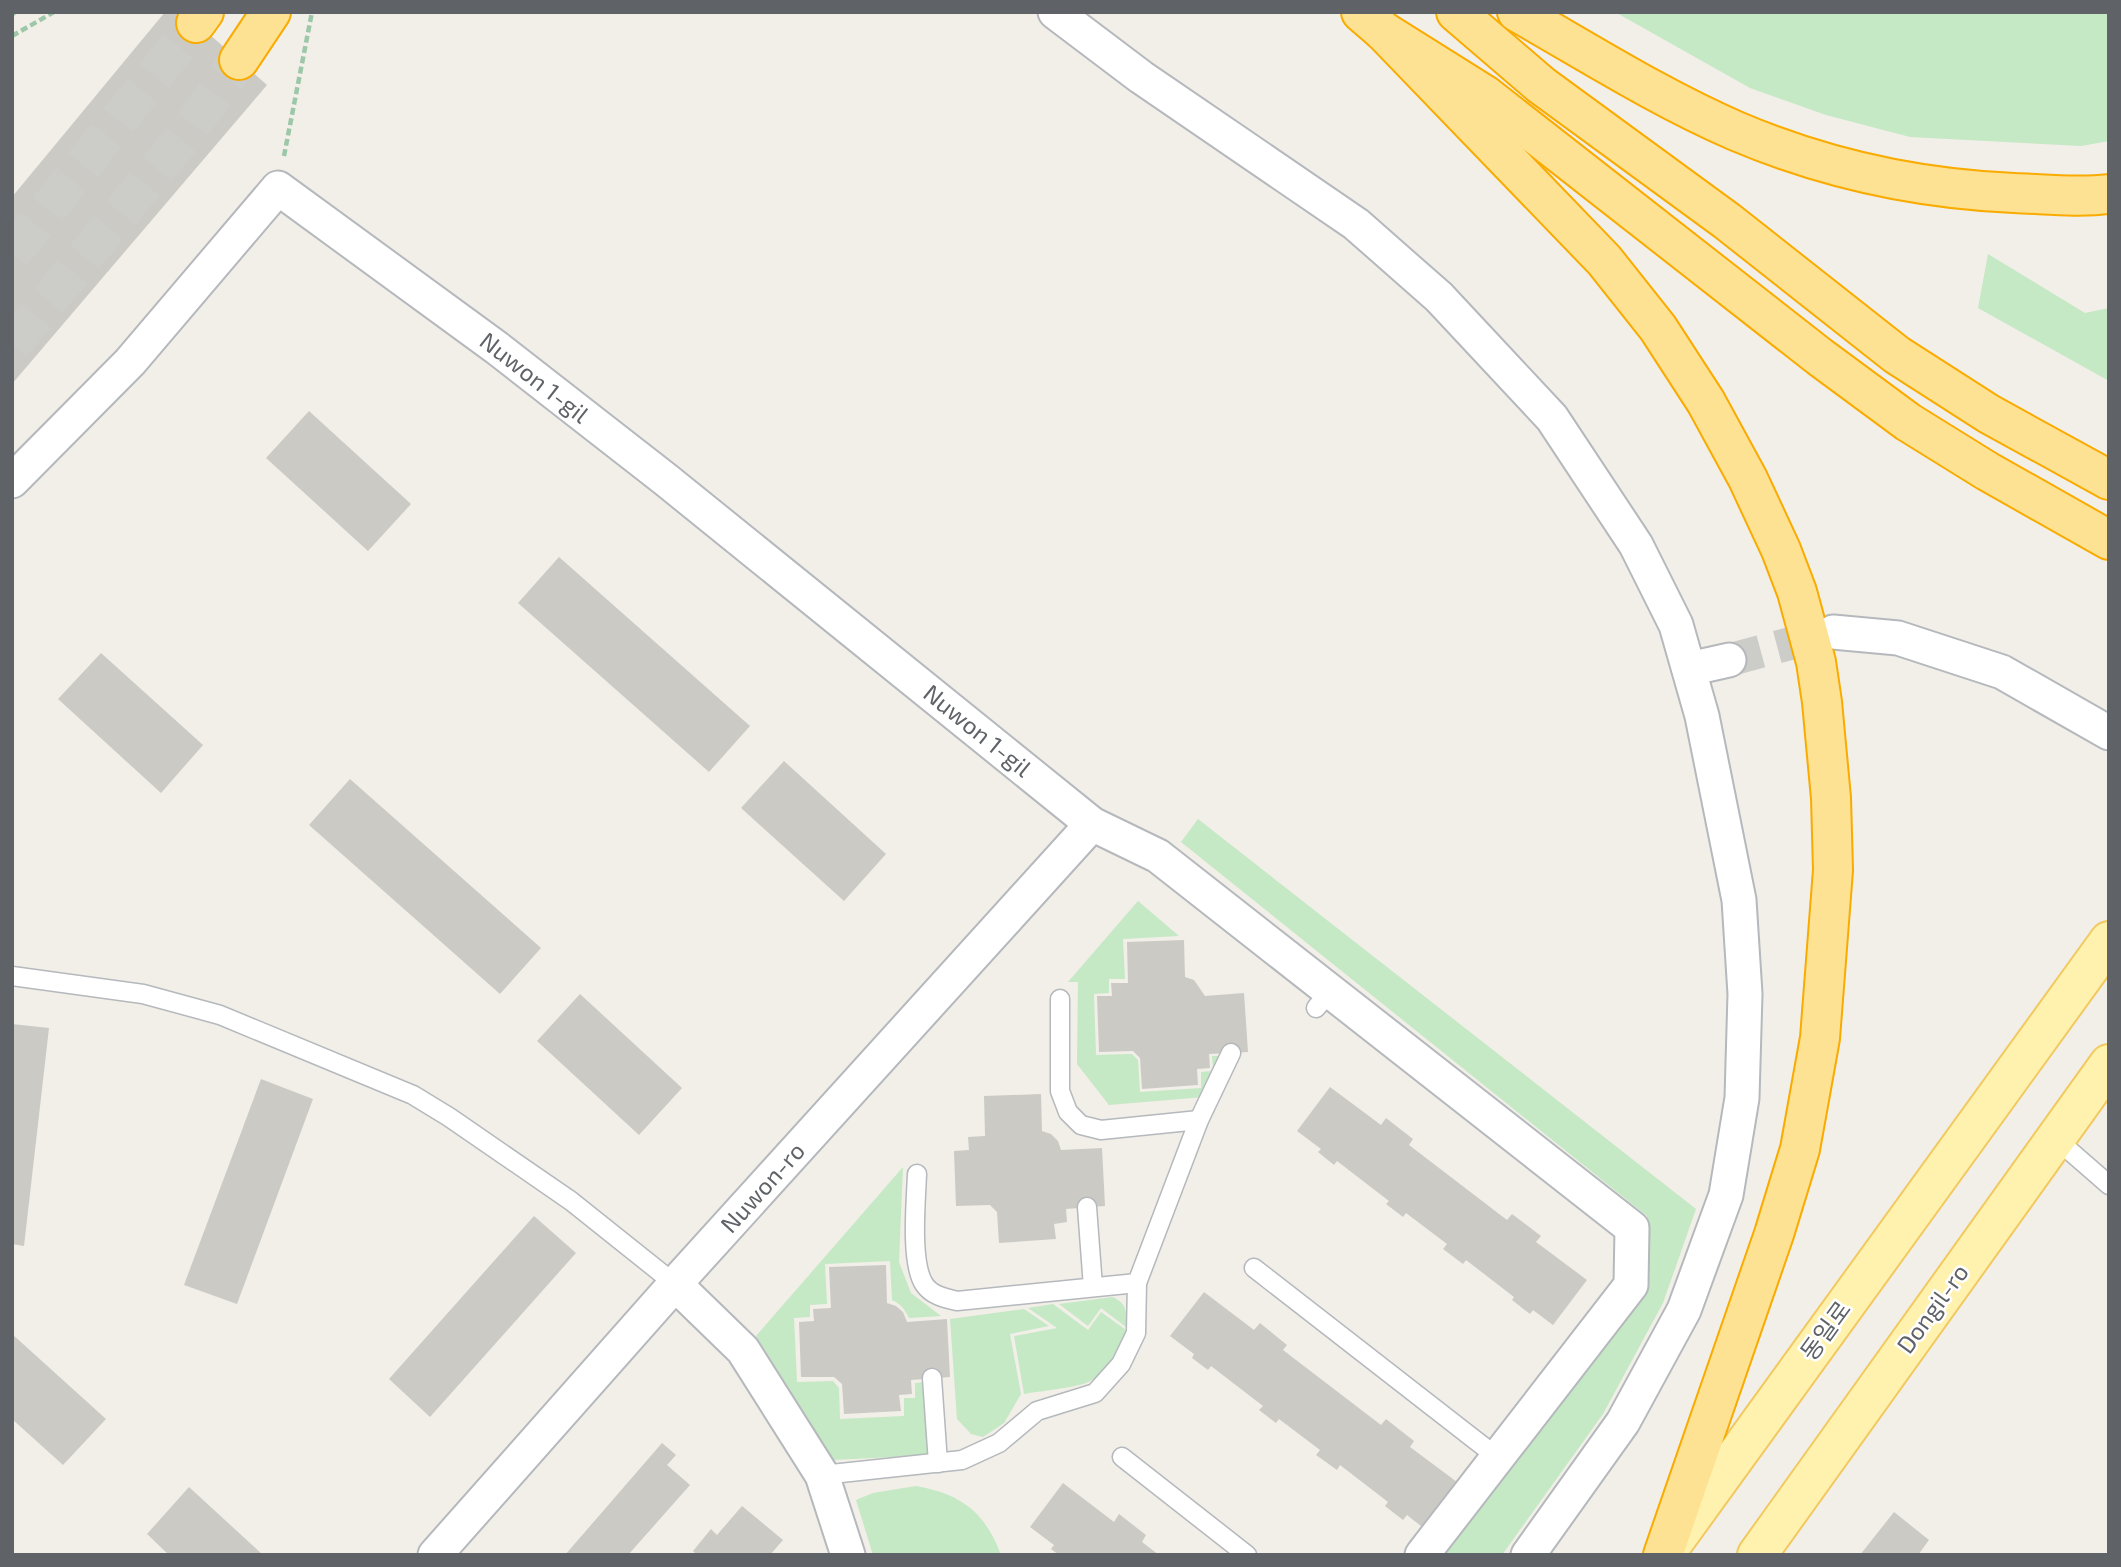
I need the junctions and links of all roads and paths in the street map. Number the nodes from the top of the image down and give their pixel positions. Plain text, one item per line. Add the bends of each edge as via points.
1 (54, 12) edge
2 (271, 12) edge
3 (312, 12) edge
4 (1055, 12) edge
5 (1456, 12) edge
6 (1517, 12) edge
7 (1372, 22) edge
8 (12, 36) edge
9 (239, 60) tunnel mouth
10 (278, 188) junction
11 (2109, 194) edge
12 (2109, 480) edge
13 (12, 481) edge
14 (2109, 540) edge
15 (1833, 632) tunnel mouth
16 (1729, 660) tunnel mouth
17 (1689, 669) junction
18 (2109, 733) edge
19 (1092, 824) junction
20 (2109, 941) edge
21 (12, 976) edge
22 (1060, 999) dead end
23 (1231, 1053) dead end
24 (2109, 1064) edge
25 (1199, 1120) junction
26 (2051, 1144) junction
27 (917, 1174) dead end
28 (2109, 1185) edge
29 (1087, 1207) dead end
30 (1254, 1268) dead end
31 (1137, 1283) junction
32 (676, 1284) junction
33 (1093, 1287) junction
34 (932, 1378) dead end
35 (1122, 1457) dead end
36 (1497, 1457) junction
37 (938, 1463) junction
38 (822, 1475) junction
39 (839, 1549) edge
40 (435, 1555) edge
41 (1247, 1555) edge
42 (1422, 1555) edge
43 (1528, 1555) edge
44 (1663, 1555) edge
45 (1757, 1555) edge

1 - 8 path
2 - 9 highway
3 - 10 path
4 - 17 street via 1356,225 1439,297 1552,418 1636,545 1676,625
5 - 12 highway via 1541,85 1727,221 1897,355 1989,414
6 - 11 highway via 1736,131 1811,159 1898,180 1982,191
7 - 14 highway via 1485,95 1908,422
7 - 44 highway via 1604,260 1658,328 1748,479 1797,592 1816,662 1831,798 1833,870 1820,1038 1800,1149
10 - 13 street via 130,362
10 - 19 street, Nuwon 1-gil via 497,348 665,479
15 - 18 street via 1898,638 2002,672
16 - 17 street
17 - 43 street via 1738,900 1745,994 1742,1098 1726,1195 1684,1310 1623,1422
19 - 32 street, Nuwon-ro
19 - 36 street, Nuwon 1-gil via 1158,856 1334,1008 1632,1228 1631,1285
20 - 44 main road, 동일로
21 - 32 lane via 143,994 220,1015 413,1095 571,1201
22 - 25 lane via 1060,1091 1068,1112 1080,1125 1101,1130
23 - 25 lane
24 - 26 main road, Dongil-ro
25 - 31 lane
26 - 28 lane
26 - 45 main road, Dongil-ro
27 - 33 lane via 916,1262 924,1284 937,1296 957,1301
29 - 33 lane
30 - 36 lane
31 - 33 lane
31 - 37 lane via 1136,1333 1121,1364 1095,1393 1037,1411 999,1443 962,1460
32 - 38 street via 743,1350
32 - 40 street, Nuwon-ro
34 - 37 lane
35 - 41 lane
36 - 42 street
37 - 38 lane
38 - 39 street

